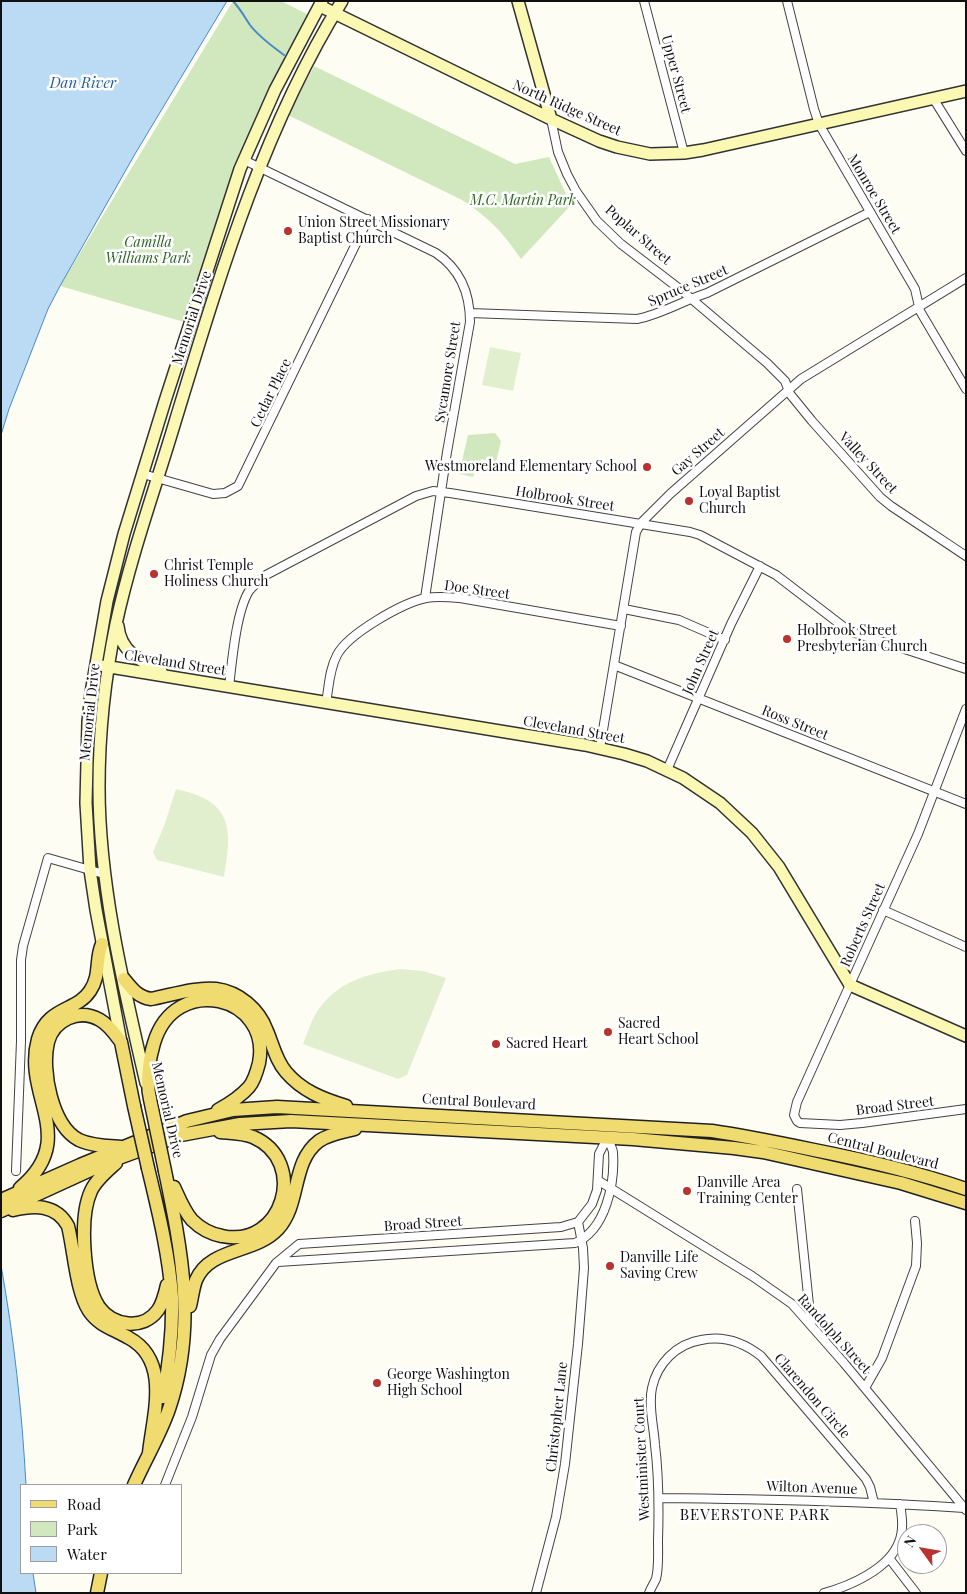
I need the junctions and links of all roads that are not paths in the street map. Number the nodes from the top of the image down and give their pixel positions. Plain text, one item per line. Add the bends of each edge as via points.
1 (342, 1) edge
2 (518, 1) edge
3 (644, 1) edge
4 (787, 1) edge
5 (321, 3) edge
6 (335, 13) junction
7 (966, 91) edge
8 (933, 98) junction
9 (551, 119) junction
10 (819, 124) junction
11 (966, 152) edge
12 (684, 153) junction
13 (244, 160) junction
14 (259, 167) junction
15 (870, 212) junction
16 (368, 220) junction
17 (966, 278) edge
18 (690, 298) junction
19 (919, 307) junction
20 (470, 314) junction
21 (966, 389) edge
22 (788, 390) junction
23 (143, 474) junction
24 (159, 477) junction
25 (441, 491) junction
26 (641, 523) junction
27 (966, 556) edge
28 (760, 566) junction
29 (425, 598) junction
30 (624, 609) junction
31 (117, 621) junction
32 (621, 626) junction
33 (725, 640) junction
34 (95, 665) junction
35 (614, 665) junction
36 (109, 667) junction
37 (966, 669) edge
38 (174, 678) junction
39 (229, 687) junction
40 (699, 698) junction
41 (326, 703) junction
42 (966, 709) edge
43 (600, 748) junction
44 (667, 770) junction
45 (935, 791) junction
46 (966, 804) edge
47 (90, 870) junction
48 (104, 874) junction
49 (883, 910) junction
50 (102, 944) junction
51 (966, 947) edge
52 (124, 979) junction
53 (850, 985) junction
54 (966, 1036) edge
55 (121, 1042) junction
56 (149, 1095) junction
57 (966, 1110) edge
58 (365, 1111) junction
59 (207, 1116) junction
60 (827, 1124) joint
61 (372, 1126) junction
62 (205, 1130) junction
63 (607, 1138) junction
64 (123, 1152) junction
65 (16, 1171) dead end
66 (166, 1171) junction
67 (598, 1181) junction
68 (611, 1188) junction
69 (797, 1189) dead end
70 (966, 1189) edge
71 (6, 1198) edge
72 (966, 1203) edge
73 (1, 1212) edge
74 (915, 1221) dead end
75 (578, 1222) junction
76 (582, 1240) junction
77 (276, 1262) junction
78 (169, 1275) junction
79 (811, 1324) junction
80 (184, 1338) junction
81 (706, 1339) joint
82 (865, 1388) junction
83 (148, 1453) junction
84 (134, 1484) edge
85 (165, 1484) edge
86 (658, 1498) junction
87 (874, 1503) junction
88 (900, 1504) junction
89 (965, 1509) edge
90 (889, 1558) junction
91 (101, 1574) edge
92 (656, 1578) junction
93 (97, 1593) edge
94 (536, 1593) edge
95 (650, 1593) edge
96 (656, 1593) edge
97 (824, 1593) edge
98 (916, 1593) edge

1 - 6 main road, Memorial Drive
2 - 9 main road, Poplar Street
3 - 12 street, Upper Street
4 - 10 street, Monroe Street
5 - 6 main road, North Ridge Street
5 - 13 main road, Memorial Drive via 275,90
6 - 9 main road, North Ridge Street
6 - 14 main road, Memorial Drive via 294,89
7 - 8 main road, North Ridge Street
8 - 10 main road, North Ridge Street
8 - 11 street
9 - 12 main road, North Ridge Street via 617,147 650,154
9 - 18 street, Poplar Street via 558,152 586,206 610,234
10 - 12 main road, North Ridge Street
10 - 15 street, Monroe Street
13 - 14 street, Sycamore Street
13 - 23 main road, Memorial Drive via 184,338
14 - 16 street, Sycamore Street
14 - 24 main road, Memorial Drive
15 - 18 street, Spruce Street
15 - 19 street, Monroe Street via 915,289
16 - 20 street, Sycamore Street via 446,260 460,278
16 - 24 street, Cedar Place via 238,486 225,494 213,494
17 - 19 street, Gay Street
18 - 20 street, Spruce Street via 660,313 637,319
18 - 22 street, Poplar Street via 758,354 784,381
19 - 21 street, Monroe Street
19 - 22 street, Gay Street
20 - 25 street, Sycamore Street
22 - 26 street, Gay Street
22 - 27 street, Valley Street via 880,497
23 - 24 street, Cedar Place
23 - 34 main road, Memorial Drive via 113,572
24 - 31 main road, Memorial Drive
25 - 26 street, Holbrook Street
25 - 29 street, Sycamore Street
25 - 39 street, Holbrook Street via 416,496 257,582 241,610
26 - 28 street, Holbrook Street via 700,535
26 - 30 street, Gay Street via 636,532
28 - 33 street, John Street
28 - 37 street, Holbrook Street via 849,631
29 - 32 street, Doe Street via 460,598
29 - 41 street, Doe Street via 385,617 340,649 332,664
30 - 32 street, Gay Street
30 - 33 street via 679,620
31 - 36 main road, Memorial Drive
31 - 38 main road via 121,640 133,655
32 - 35 street, Gay Street
33 - 40 street, John Street
34 - 36 main road, Cleveland Street
34 - 47 main road, Memorial Drive via 86,773
35 - 40 street, Ross Street
35 - 43 street, Gay Street
36 - 38 main road, Cleveland Street
36 - 48 main road, Memorial Drive via 99,771
38 - 39 main road, Cleveland Street
39 - 41 main road, Cleveland Street
40 - 44 street, John Street
40 - 45 street, Ross Street
41 - 43 main road, Cleveland Street
42 - 45 street, Roberts Street
43 - 44 main road, Cleveland Street
44 - 53 main road, Cleveland Street via 720,803 766,850
45 - 46 street, Ross Street
45 - 49 street, Roberts Street
47 - 48 street
47 - 50 main road, Memorial Drive
47 - 65 street via 48,858 23,946
48 - 52 main road, Memorial Drive
49 - 51 street
49 - 53 street, Roberts Street
50 - 55 main road, Memorial Drive
50 - 71 main road via 97,975 89,992 77,1003 54,1015 38,1038 36,1072 47,1122 48,1146 34,1174
52 - 56 main road, Memorial Drive
52 - 58 main road via 145,998 214,989 243,999 263,1021 282,1066 297,1083 318,1096
53 - 54 main road
53 - 60 street, Roberts Street via 794,1110 800,1123
55 - 64 main road via 98,1019 84,1015 67,1019 52,1033 46,1067 51,1098 64,1127 78,1139
55 - 78 main road, Memorial Drive, bridge
56 - 59 main road via 153,1047 167,1017 198,1000 229,1004 242,1011 255,1030 260,1048 258,1066 250,1086
56 - 66 main road, Memorial Drive, bridge
57 - 60 street, Broad Street via 862,1123
58 - 59 main road, Central Boulevard via 276,1107 233,1110
58 - 70 main road, Central Boulevard via 741,1135 901,1170
59 - 64 main road, Central Boulevard via 187,1121
61 - 62 main road, Central Boulevard via 291,1121
61 - 63 main road, Central Boulevard
61 - 80 main road via 337,1133 320,1141 306,1156 292,1206 279,1228 265,1240 218,1258 205,1268 196,1282
62 - 64 main road, Central Boulevard
62 - 66 main road via 252,1137 275,1155 282,1170 284,1194 268,1224 253,1234 234,1237 206,1231 192,1219
63 - 67 street via 599,1154
63 - 68 street via 613,1151
63 - 72 main road, Central Boulevard via 762,1152 901,1183
64 - 71 main road, Central Boulevard
64 - 73 main road, Central Boulevard
64 - 78 main road via 96,1182 88,1198 84,1244 94,1298 111,1318 134,1324 147,1319 162,1304
66 - 80 main road, Memorial Drive via 182,1259
67 - 68 street, Randolph Street
67 - 75 street via 592,1204
68 - 76 street via 598,1222
68 - 79 street, Randolph Street via 781,1296
69 - 79 street
73 - 83 main road via 35,1206 60,1215 68,1226 87,1309 101,1324 143,1347 149,1356 157,1383
74 - 82 street via 916,1266 882,1358
75 - 76 street, Christopher Lane
75 - 77 street, Broad Street via 561,1227 299,1244
76 - 77 street, Broad Street
76 - 94 street, Christopher Lane via 584,1268 565,1464 556,1517
77 - 85 street, Broad Street via 211,1355
78 - 83 main road, Memorial Drive via 172,1298 168,1362 159,1417
79 - 82 street, Randolph Street
80 - 83 main road, Memorial Drive via 181,1366 169,1410
81 - 86 street, Westminister Court via 692,1342 673,1353 655,1377 651,1399
81 - 87 street, Clarendon Circle via 722,1338 742,1343 761,1356 866,1479
82 - 89 street, Randolph Street
83 - 84 main road, Memorial Drive
86 - 87 street, Wilton Avenue
86 - 92 street, Westminister Court
87 - 88 street, Wilton Avenue
88 - 89 street, Wilton Avenue
88 - 90 street via 902,1533 895,1552
90 - 97 street via 854,1582
90 - 98 street
91 - 93 main road
92 - 95 street, Westminister Court
92 - 96 street, Westminister Court

